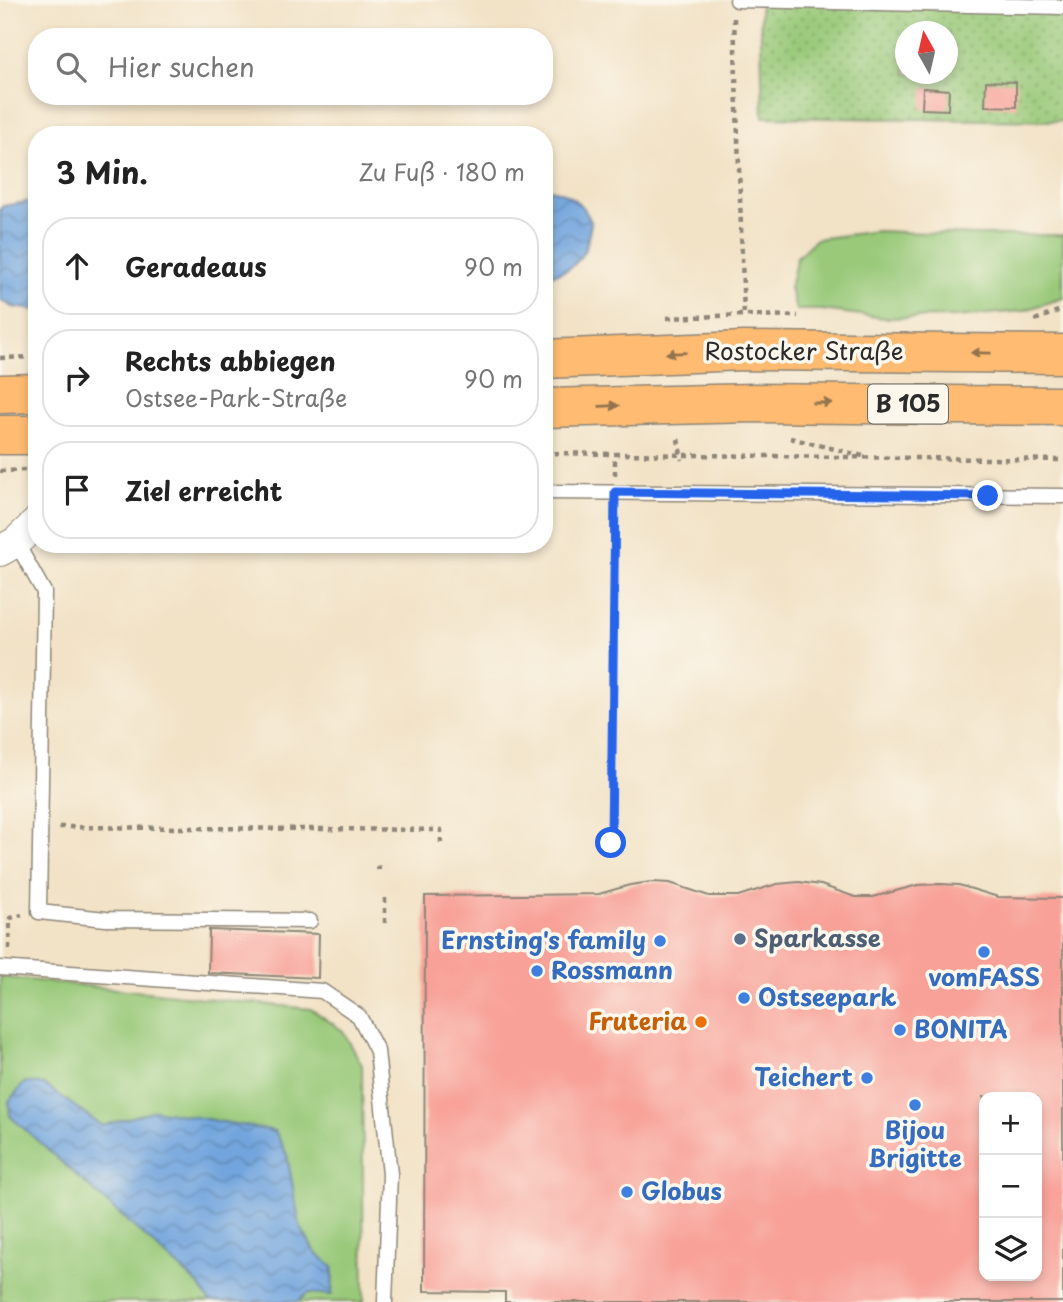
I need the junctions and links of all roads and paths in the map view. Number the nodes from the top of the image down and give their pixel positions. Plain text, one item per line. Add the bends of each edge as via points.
1 (735, 7) edge
2 (1063, 7) edge
3 (744, 351) junction
4 (1063, 354) edge
5 (28, 357) edge
6 (0, 358) edge
7 (553, 359) edge
8 (28, 393) edge
9 (0, 394) edge
10 (1063, 406) edge
11 (553, 408) edge
12 (0, 435) edge
13 (28, 435) edge
14 (785, 437) dead end
15 (678, 439) dead end
16 (553, 453) edge
17 (615, 455) junction
18 (682, 458) junction
19 (870, 458) junction
20 (1063, 460) edge
21 (28, 470) edge
22 (0, 471) edge
23 (553, 492) edge
24 (615, 492) junction
25 (1063, 496) edge
26 (18, 538) edge
27 (40, 827) junction
28 (611, 843) dead end
29 (441, 844) dead end
30 (376, 867) dead end
31 (386, 867) dead end
32 (385, 897) dead end
33 (39, 912) junction
34 (310, 921) dead end
35 (385, 923) dead end
36 (4, 969) edge
37 (386, 1302) edge

1 - 2 lane
1 - 3 path
4 -> 3 main road, Rostocker Straße / B 105
3 -> 7 main road, Rostocker Straße / B 105
5 - 6 path
8 - 9 main road
11 -> 10 main road, Rostocker Straße / B 105 via 754,403
12 - 13 main road
14 - 19 path
15 - 18 path
16 - 17 path
17 - 18 path
17 - 24 path
18 - 19 path
19 - 20 path
21 - 22 path
23 - 24 lane
24 - 25 lane
24 - 28 path
26 - 27 lane via 44,592
27 - 29 path via 441,830
27 - 33 lane
30 - 31 path
32 - 35 path
33 - 34 lane via 106,919
33 - 36 path via 10,918
36 - 37 lane via 322,991 359,1016 377,1051 390,1174

